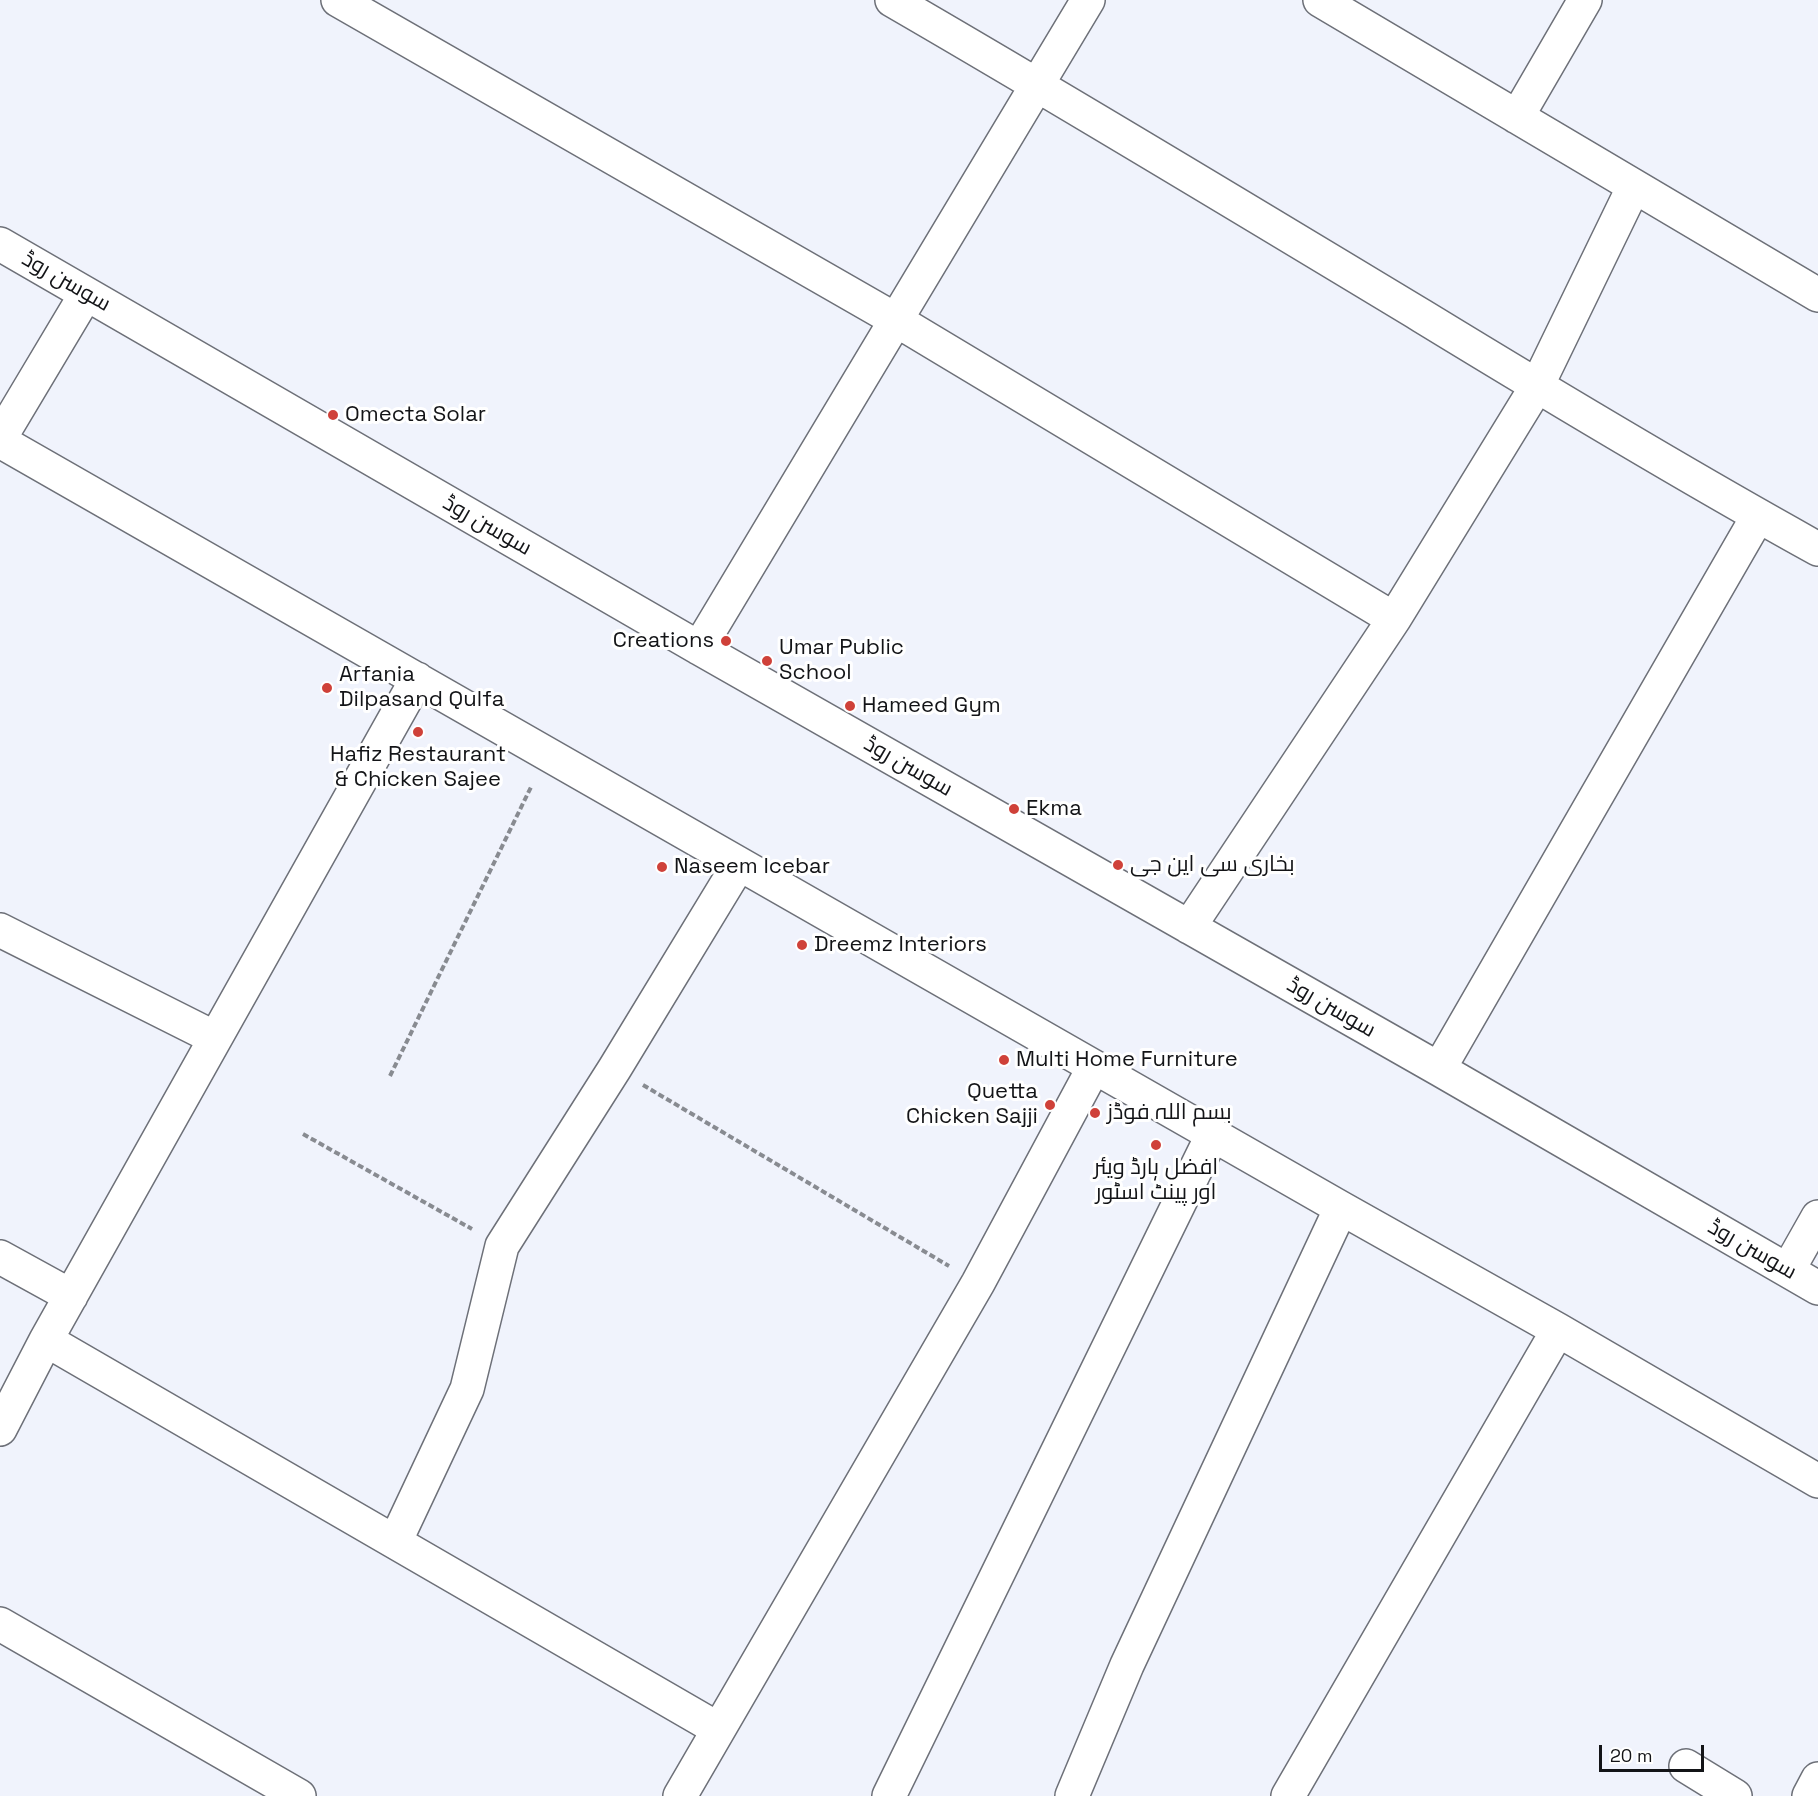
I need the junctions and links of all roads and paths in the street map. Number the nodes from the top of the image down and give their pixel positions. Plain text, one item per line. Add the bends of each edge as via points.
1 (338, 0) edge
2 (892, 0) edge
3 (1088, 0) edge
4 (1585, 0) edge
5 (1337, 4) edge
6 (1037, 84) junction
7 (1517, 117) junction
8 (1634, 186) junction
9 (0, 244) edge
10 (86, 294) junction
11 (1818, 295) edge
12 (896, 320) junction
13 (1537, 386) junction
14 (0, 439) edge
15 (1758, 516) junction
16 (1818, 549) edge
17 (1394, 619) junction
18 (699, 648) junction
19 (417, 679) junction
20 (547, 754) junction
21 (739, 864) junction
22 (1189, 927) junction
23 (0, 930) edge
24 (216, 1038) junction
25 (1094, 1067) junction
26 (615, 1068) junction
27 (1439, 1069) junction
28 (390, 1076) dead end
29 (303, 1134) dead end
30 (1213, 1134) junction
31 (1341, 1208) junction
32 (1818, 1217) edge
33 (502, 1246) junction
34 (0, 1257) edge
35 (1788, 1270) junction
36 (978, 1283) junction
37 (1818, 1288) edge
38 (71, 1296) junction
39 (1557, 1330) junction
40 (46, 1340) junction
41 (0, 1429) edge
42 (1818, 1481) edge
43 (395, 1542) junction
44 (0, 1624) edge
45 (718, 1729) junction
46 (1686, 1766) dead end
47 (1818, 1779) edge
48 (299, 1796) edge
49 (680, 1796) edge
50 (889, 1796) edge
51 (1072, 1796) edge
52 (1288, 1796) edge
53 (1736, 1796) edge
54 (1809, 1796) edge

1 - 12 street
2 - 6 street
3 - 6 street
4 - 7 street
5 - 7 street
6 - 12 street
6 - 13 street
7 - 8 street
8 - 11 street
8 - 13 street
9 - 10 street, سوسن روڈ
10 - 14 street
10 - 18 street, سوسن روڈ
12 - 17 street
12 - 18 street
13 - 15 street
13 - 17 street
14 - 19 street
15 - 16 street
15 - 27 street
17 - 22 street
18 - 22 street, سوسن روڈ
19 - 20 street
19 - 24 street
20 - 21 street
20 - 28 path
21 - 25 street
21 - 26 street
22 - 27 street, سوسن روڈ
23 - 24 street
24 - 38 street
25 - 30 street
25 - 36 street
26 - 33 street
26 - 36 path
27 - 35 street, سوسن روڈ
29 - 33 path
30 - 31 street
30 - 50 street
31 - 39 street
31 - 51 street via 1127,1665
32 - 35 street
33 - 43 street via 467,1389
34 - 38 street
35 - 37 street, سوسن روڈ
36 - 45 street
38 - 40 street
39 - 42 street
39 - 52 street
40 - 41 street
40 - 43 street
43 - 45 street
44 - 48 street
45 - 49 street
46 - 53 street
47 - 54 street

